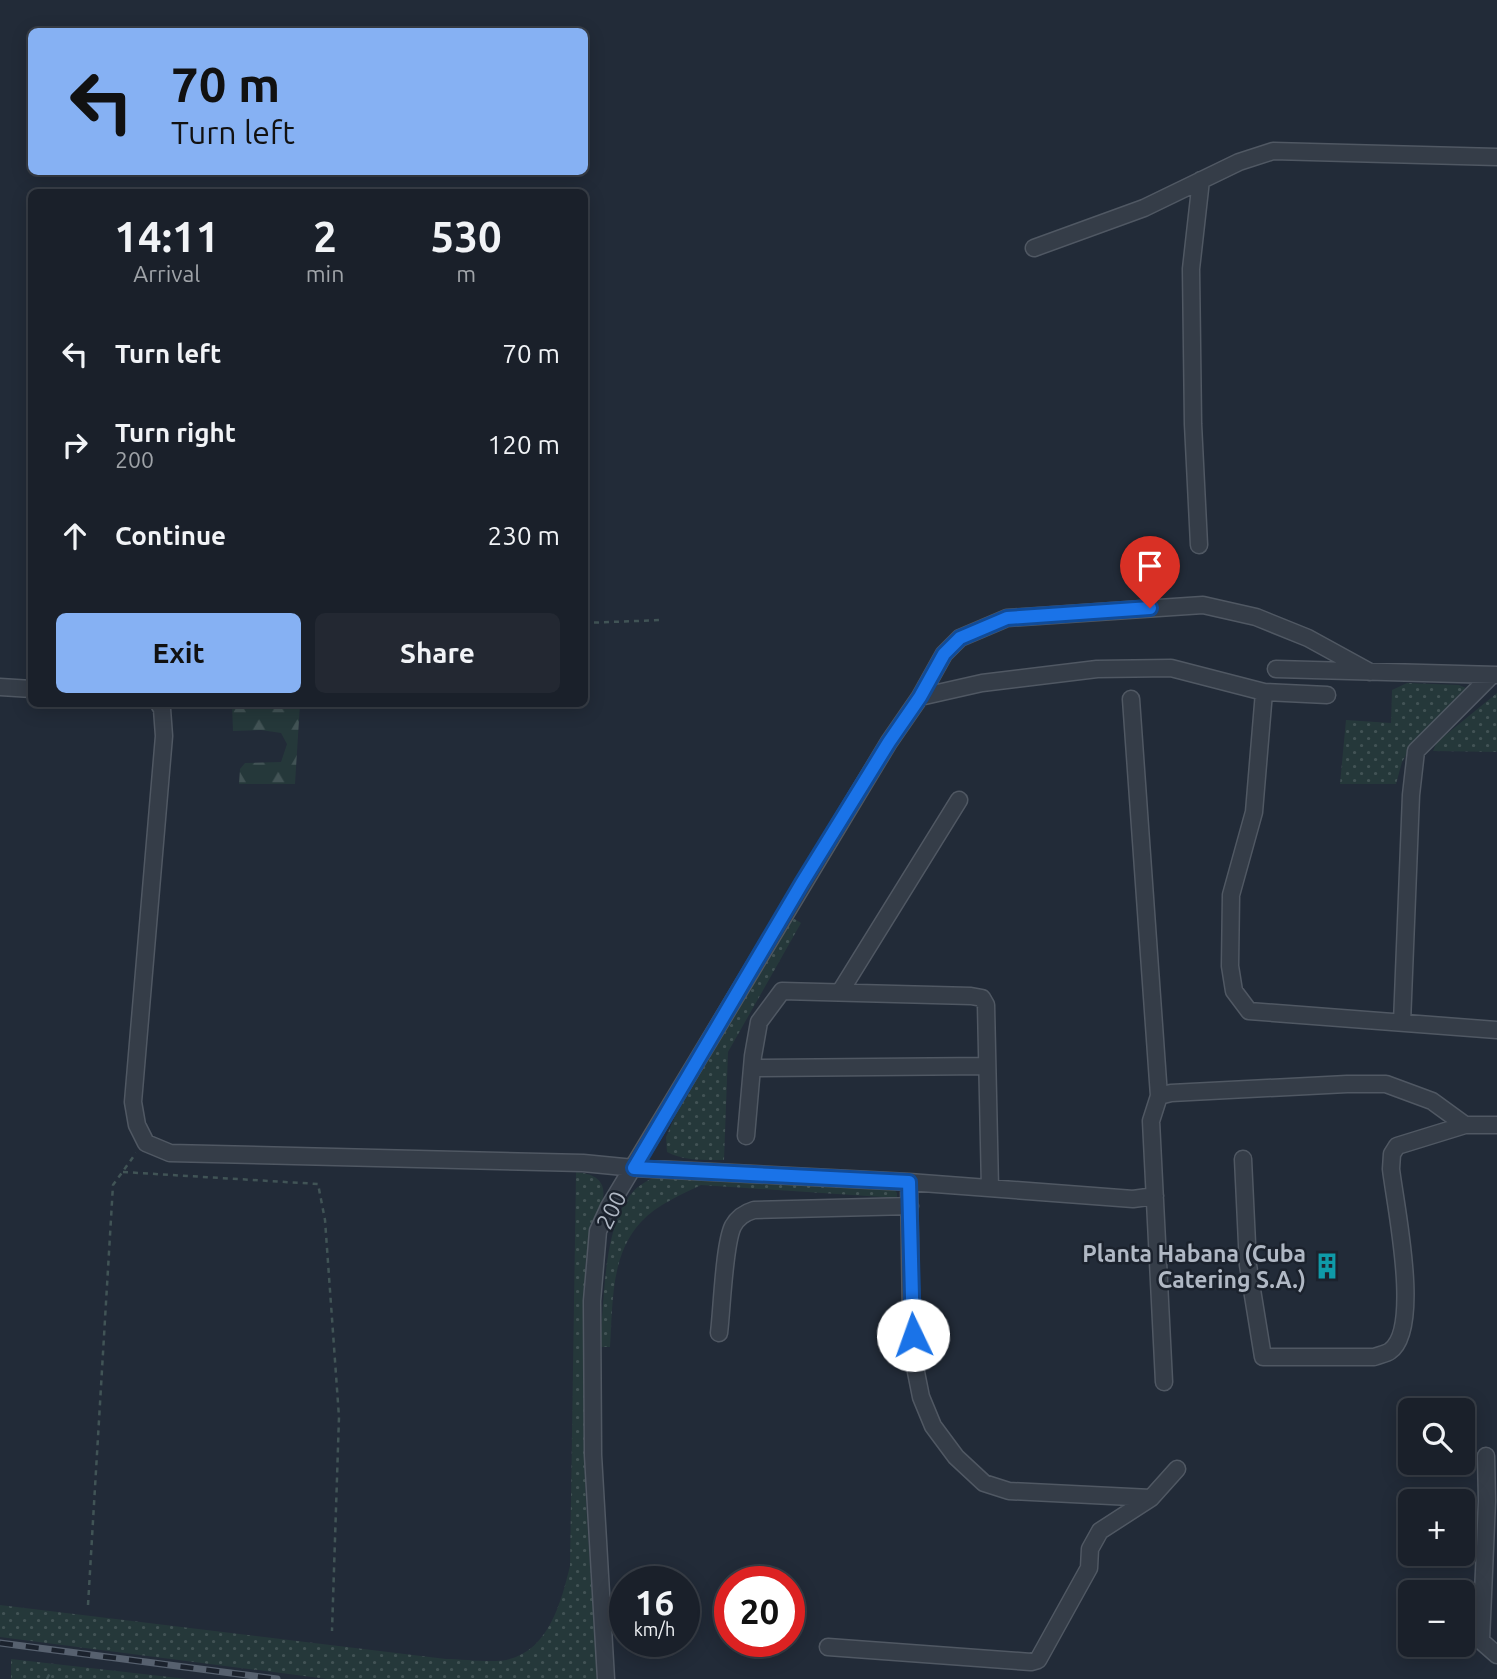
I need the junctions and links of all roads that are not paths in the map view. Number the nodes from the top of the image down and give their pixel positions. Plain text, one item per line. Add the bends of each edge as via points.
1 (1497, 157) edge
2 (1201, 180) junction
3 (1034, 248) dead end
4 (1199, 545) dead end
5 (1276, 669) dead end
6 (1370, 672) junction
7 (1495, 675) edge
8 (0, 687) edge
9 (28, 688) edge
10 (1264, 692) junction
11 (1327, 695) dead end
12 (920, 697) junction
13 (1131, 699) dead end
14 (161, 707) edge
15 (959, 800) dead end
16 (840, 992) junction
17 (1402, 1023) junction
18 (1497, 1030) edge
19 (987, 1066) junction
20 (752, 1068) junction
21 (1159, 1097) junction
22 (1465, 1125) junction
23 (1497, 1125) edge
24 (746, 1136) dead end
25 (1244, 1159) dead end
26 (634, 1168) junction
27 (909, 1182) junction
28 (990, 1188) junction
29 (1155, 1196) junction
30 (910, 1206) junction
31 (719, 1333) dead end
32 (1164, 1382) dead end
33 (1486, 1456) dead end
34 (1177, 1469) dead end
35 (1151, 1497) junction
36 (828, 1647) dead end
37 (1497, 1655) edge
38 (606, 1679) edge

1 - 2 street via 1273,151
2 - 3 street via 1144,208
2 - 4 street via 1191,270
5 - 6 street
6 - 7 street
6 - 12 street, 200 via 1256,617 1203,605 1007,618 960,638 944,654
7 - 17 street via 1416,751
8 - 9 street
10 - 11 street
10 - 12 street via 1171,668 1109,669 982,684
10 - 17 street via 1254,813 1231,895 1234,991 1249,1011
12 - 26 street, 200 via 802,883
13 - 21 street
14 - 26 street via 164,736 134,1102 137,1125 146,1143 170,1153
15 - 16 street
16 - 19 street via 982,998
16 - 20 street via 782,991 759,1022
17 - 18 street
19 - 20 street
19 - 28 street
20 - 24 street
21 - 22 street via 1386,1084 1432,1101
21 - 29 street via 1151,1121
22 - 23 street
22 - 25 street via 1397,1146 1392,1154 1407,1288 1404,1324 1391,1351 1374,1357 1263,1357 1248,1265
26 - 27 street
26 - 38 street, 200 via 598,1231 592,1301 593,1455
27 - 28 street
27 - 30 street
28 - 29 street via 1133,1199
29 - 32 street
30 - 31 street via 746,1212 737,1218 730,1234
30 - 35 street via 916,1372 933,1426 957,1457 984,1483 1009,1491
33 - 37 street via 1480,1641
34 - 35 street
35 - 36 street via 1100,1531 1090,1549 1089,1568 1038,1660

